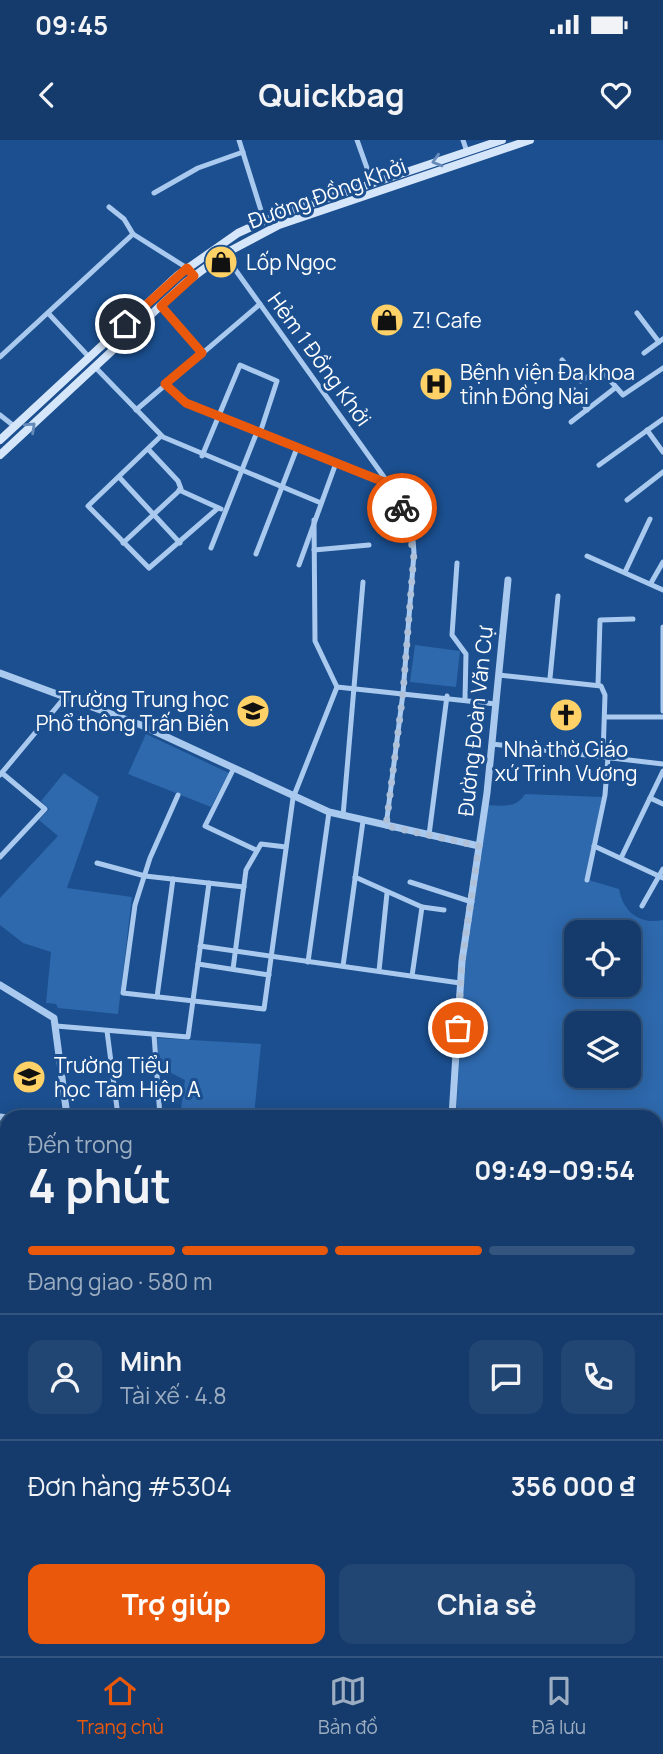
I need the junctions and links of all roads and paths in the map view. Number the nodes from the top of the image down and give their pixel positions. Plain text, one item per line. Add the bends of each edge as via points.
1 (239, 140) edge
2 (358, 140) edge
3 (463, 140) edge
4 (502, 140) edge
5 (530, 140) edge
6 (243, 152) junction
7 (468, 157) junction
8 (372, 182) junction
9 (154, 193) dead end
10 (109, 207) dead end
11 (264, 220) junction
12 (133, 234) junction
13 (224, 254) junction
14 (187, 268) junction
15 (194, 276) junction
16 (260, 304) junction
17 (161, 306) junction
18 (48, 313) junction
19 (637, 313) dead end
20 (661, 340) edge
21 (202, 353) junction
22 (645, 354) dead end
23 (0, 357) edge
24 (89, 357) junction
25 (562, 360) dead end
26 (95, 367) junction
27 (663, 368) edge
28 (165, 384) junction
29 (615, 387) junction
30 (53, 390) junction
31 (574, 390) dead end
32 (62, 398) junction
33 (136, 410) junction
34 (587, 410) junction
35 (0, 415) edge
36 (217, 416) junction
37 (663, 419) edge
38 (571, 422) dead end
39 (14, 426) junction
40 (648, 430) junction
41 (259, 433) junction
42 (162, 436) junction
43 (0, 439) edge
44 (297, 448) junction
45 (148, 449) junction
46 (663, 452) edge
47 (0, 455) edge
48 (202, 456) junction
49 (336, 463) junction
50 (599, 465) dead end
51 (241, 472) junction
52 (663, 472) edge
53 (119, 477) junction
54 (389, 484) junction
55 (281, 488) junction
56 (179, 491) junction
57 (627, 500) dead end
58 (321, 503) junction
59 (218, 508) junction
60 (226, 512) junction
61 (153, 514) junction
62 (650, 519) dead end
63 (314, 520) junction
64 (123, 543) junction
65 (180, 543) junction
66 (369, 545) dead end
67 (211, 548) dead end
68 (314, 550) junction
69 (256, 554) dead end
70 (587, 556) dead end
71 (663, 562) edge
72 (457, 563) dead end
73 (299, 565) dead end
74 (625, 572) junction
75 (508, 580) dead end
76 (363, 582) dead end
77 (651, 583) junction
78 (663, 590) edge
79 (558, 596) dead end
80 (633, 619) dead end
81 (663, 627) edge
82 (1, 675) edge
83 (499, 675) junction
84 (550, 678) junction
85 (598, 685) junction
86 (337, 687) junction
87 (356, 691) junction
88 (403, 693) junction
89 (447, 696) junction
90 (65, 697) junction
91 (465, 699) junction
92 (496, 704) junction
93 (663, 711) edge
94 (605, 717) junction
95 (663, 717) edge
96 (492, 744) junction
97 (605, 756) junction
98 (663, 764) edge
99 (234, 768) junction
100 (663, 771) edge
101 (1, 774) edge
102 (178, 795) dead end
103 (293, 798) junction
104 (650, 799) junction
105 (663, 804) edge
106 (329, 813) junction
107 (343, 816) junction
108 (363, 821) junction
109 (386, 826) junction
110 (429, 835) junction
111 (594, 845) junction
112 (479, 846) junction
113 (286, 847) junction
114 (256, 850) junction
115 (0, 857) edge
116 (621, 858) junction
117 (97, 863) dead end
118 (663, 869) edge
119 (145, 876) junction
120 (355, 877) junction
121 (661, 877) edge
122 (173, 879) junction
123 (587, 880) dead end
124 (410, 882) dead end
125 (209, 883) junction
126 (244, 887) junction
127 (387, 893) junction
128 (472, 902) junction
129 (642, 906) dead end
130 (422, 907) junction
131 (444, 910) dead end
132 (200, 946) junction
133 (236, 951) junction
134 (271, 956) junction
135 (308, 961) junction
136 (198, 964) junction
137 (343, 966) junction
138 (233, 969) junction
139 (379, 971) junction
140 (269, 975) junction
141 (412, 976) junction
142 (460, 983) junction
143 (0, 985) edge
144 (157, 997) junction
145 (192, 1001) junction
146 (56, 1026) junction
147 (107, 1031) junction
148 (155, 1035) junction
149 (66, 1110) edge
150 (117, 1110) edge
151 (160, 1110) edge
152 (452, 1110) edge

1 - 6 street
2 - 8 street
3 - 7 street
4 - 7 main road, Đường Đồng Khởi
5 - 7 main road, Đường Đồng Khởi
6 - 9 street via 198,168
6 - 11 street
7 -> 8 main road, Đường Đồng Khởi
7 - 13 main road, Đường Đồng Khởi via 279,225
8 - 11 main road, Đường Đồng Khởi
10 - 12 street
11 - 14 main road, Đường Đồng Khởi
12 - 14 street
12 - 18 street
13 - 15 main road, Đường Đồng Khởi
13 - 16 street, Hẻm 1 Đồng Khởi
14 - 15 main road
14 - 24 main road, Đường Đồng Khởi
15 - 17 main road, Đường Đồng Khởi
16 - 21 street
16 - 54 street, Hẻm 1 Đồng Khởi
17 - 21 street
17 - 26 main road, Đường Đồng Khởi
18 - 23 street
18 - 24 street
19 - 20 street
20 - 22 street
21 - 28 street
24 - 30 main road, Đường Đồng Khởi
25 - 29 street via 582,381 599,370
26 - 32 main road, Đường Đồng Khởi
26 - 33 street
27 - 29 street via 628,394 622,395
28 - 33 street
28 - 36 street via 181,400
29 - 34 street
30 - 32 main road
30 - 39 main road, Đường Đồng Khởi
31 - 34 street
47 -> 32 main road, Đường Đồng Khởi
33 - 42 street
34 - 38 street
35 - 39 street
36 - 41 street
36 - 41 street via 235,369 243,366 277,381
36 - 48 street
37 - 40 street
39 - 43 main road, Đường Đồng Khởi
40 - 46 street
40 - 50 street
41 - 44 street
41 - 51 street
42 - 45 street
42 - 48 street
44 - 49 street
44 - 55 street
45 - 53 street
45 - 56 street via 178,481
48 - 51 street
49 - 54 street
49 - 58 street
51 - 55 street
51 - 60 street
52 - 57 street
53 - 61 street
53 - 64 street via 88,506
54 - 88 street, Hẻm 1 Đồng Khởi via 414,547
55 - 58 street
55 - 69 street
56 - 59 street
56 - 61 street
58 - 63 street
59 - 60 street
59 - 65 street
60 - 67 street
61 - 64 street
61 - 65 street
62 - 74 street
63 - 68 street
63 - 73 street
64 - 65 street via 149,568
66 - 68 street
68 - 86 street via 315,641
70 - 74 street
71 - 77 street
72 - 91 street via 452,635 466,654
74 - 77 street
75 - 83 street, Đường Đoàn Văn Cự
76 - 87 street
77 - 78 street
79 - 84 street
80 - 85 street via 600,620
81 - 93 street
82 - 90 street
83 - 84 street
83 - 92 street, Đường Đoàn Văn Cự
84 - 85 street
85 - 94 street via 604,689
86 - 87 street
86 - 103 street
87 - 88 street
87 - 107 street
88 - 89 street
88 - 109 street, Hẻm 1 Đồng Khởi
89 - 91 street
89 - 110 street
90 - 99 street via 141,725
90 - 101 street
91 - 92 street
92 - 96 street, Đường Đoàn Văn Cự
94 - 95 street
94 - 97 street
96 - 97 street
96 - 112 street, Đường Đoàn Văn Cự
97 - 98 street
97 - 111 street via 605,795
99 - 103 street
99 - 114 street via 205,826
100 - 104 street
101 - 115 street via 45,809
102 - 119 street
103 - 106 street
103 - 113 street
104 - 105 street
104 - 116 street
106 - 107 street
106 - 135 street
107 - 108 street
108 - 109 street
108 - 120 street
109 - 110 street
110 - 112 street
111 - 116 street
111 - 123 street
112 - 128 street, Đường Đoàn Văn Cự
113 - 114 street via 261,844
113 - 134 street
114 - 126 street
116 - 121 street
117 - 119 street
118 - 121 street
119 - 122 street
119 - 144 street via 134,911 123,993
120 - 127 street
120 - 137 street
121 - 129 street
122 - 125 street
122 - 144 street
124 - 128 street
125 - 126 street
125 - 132 street
126 - 133 street
127 - 130 street
127 - 139 street
128 - 142 street, Đường Đoàn Văn Cự
130 - 131 street
130 - 141 street
132 - 133 street
132 - 136 street
133 - 134 street
133 - 138 street
134 - 135 street
134 - 140 street
135 - 137 street
136 - 138 street
136 - 145 street
137 - 139 street
138 - 140 street
139 - 141 street
140 - 145 street via 264,1009
141 - 142 street
142 - 152 street, Đường Đoàn Văn Cự
143 - 146 street via 48,1011
144 - 145 street
145 - 148 street via 188,1037
146 - 147 street
146 - 149 street
147 - 148 street
147 - 150 street
148 - 151 street

